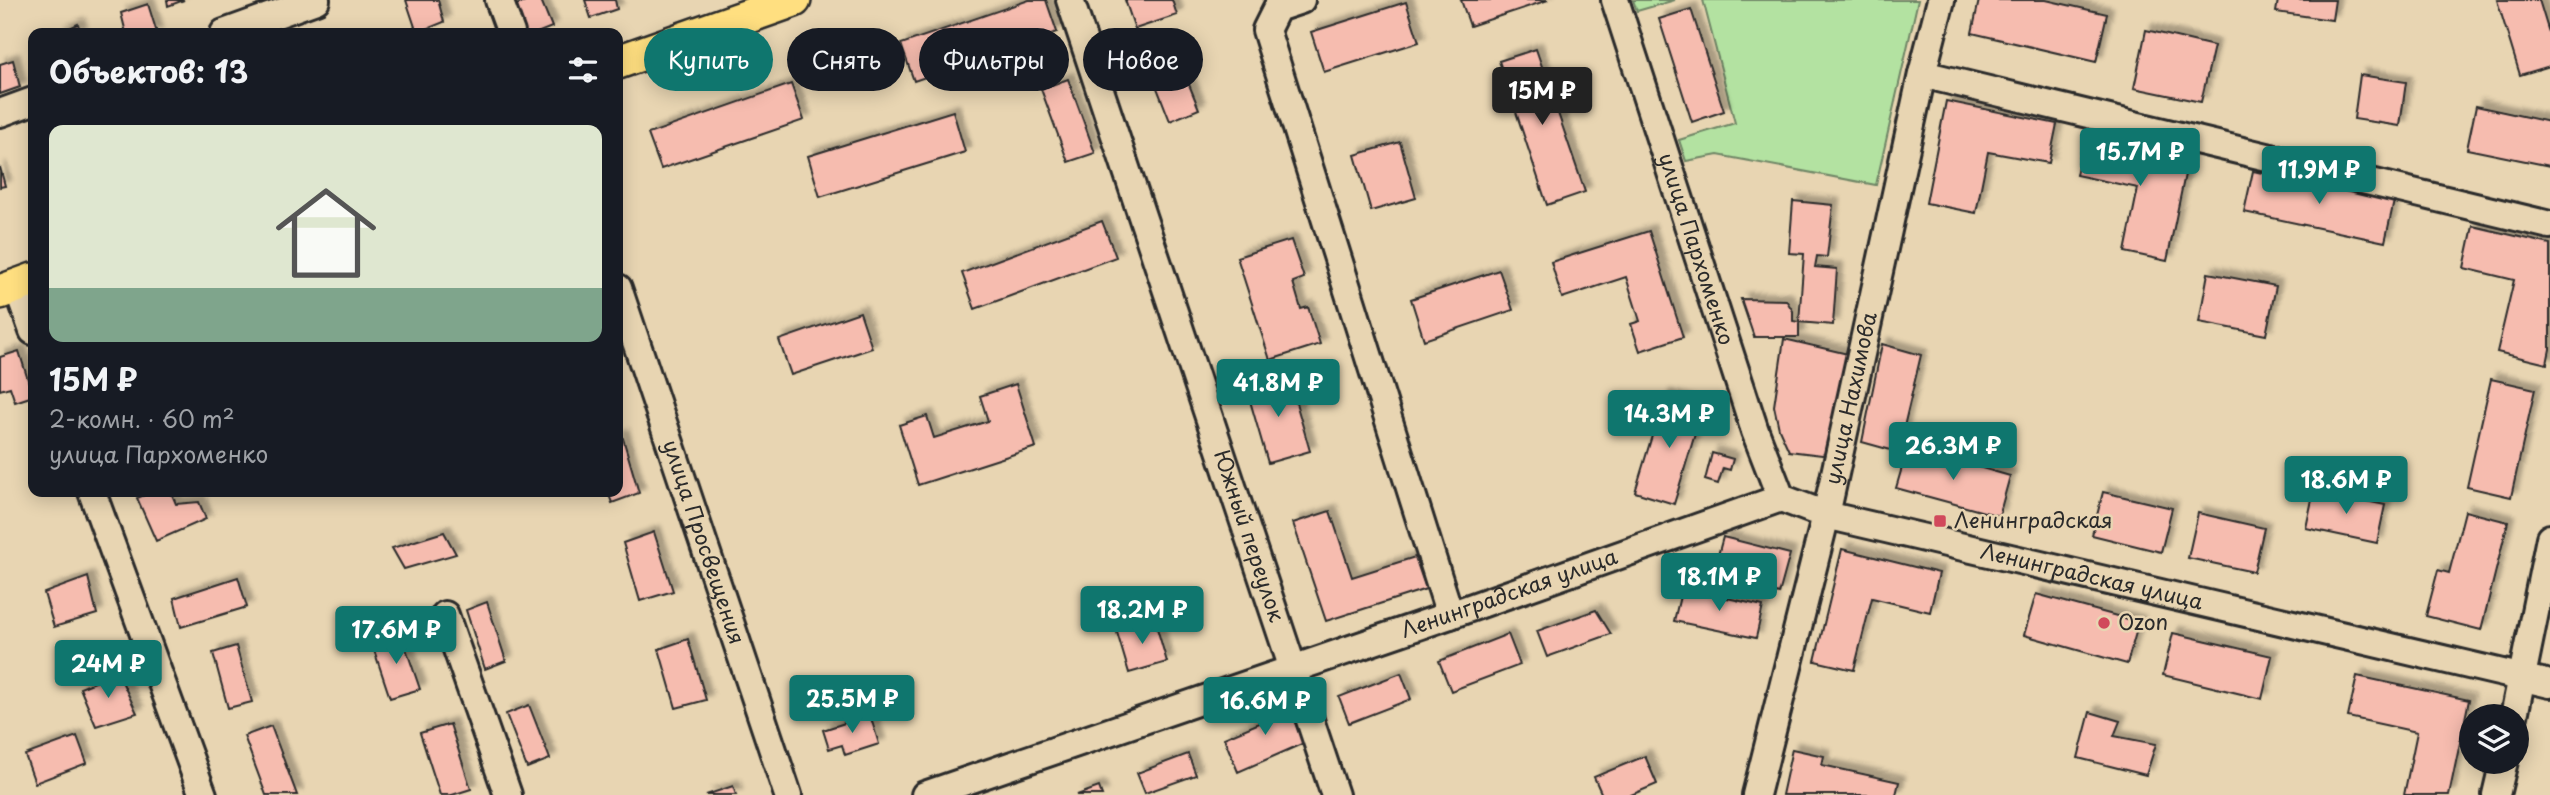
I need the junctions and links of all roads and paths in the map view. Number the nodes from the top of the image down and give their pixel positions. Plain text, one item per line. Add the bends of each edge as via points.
1 (316, 0) edge
2 (499, 0) edge
3 (794, 0) edge
4 (1070, 0) edge
5 (1301, 0) edge
6 (1615, 0) edge
7 (1941, 0) edge
8 (238, 28) edge
9 (510, 28) edge
10 (623, 60) edge
11 (1922, 74) junction
12 (28, 103) edge
13 (0, 113) edge
14 (2550, 225) edge
15 (17, 286) edge
16 (623, 303) edge
17 (28, 317) edge
18 (94, 497) edge
19 (1781, 498) junction
20 (1826, 515) junction
21 (2550, 538) edge
22 (445, 615) dead end
23 (1450, 615) junction
24 (1293, 669) junction
25 (2522, 677) junction
26 (2550, 684) edge
27 (2516, 704) edge
28 (2501, 774) edge
29 (203, 795) edge
30 (508, 795) edge
31 (788, 795) edge
32 (925, 795) edge
33 (1335, 795) edge
34 (1756, 795) edge
35 (2496, 795) edge

1 - 8 street
2 - 9 street
3 - 10 main road
4 - 24 street, Южный переулок
5 - 23 street via 1277,8 1266,30
6 - 19 street, улица Пархоменко
7 - 11 street, улица Нахимова
11 - 14 street
11 - 20 street, улица Нахимова
12 - 13 street
15 - 17 street
16 - 31 street, улица Просвещения
18 - 29 street
19 - 20 street, Ленинградская улица
19 - 23 street, Ленинградская улица
20 - 25 street, Ленинградская улица
20 - 34 street, улица Нахимова
21 - 25 street
22 - 30 street
23 - 24 street, Ленинградская улица
24 - 32 street, Ленинградская улица
24 - 33 street, Южный переулок
25 - 26 street, Ленинградская улица
25 - 27 street
28 - 35 street

